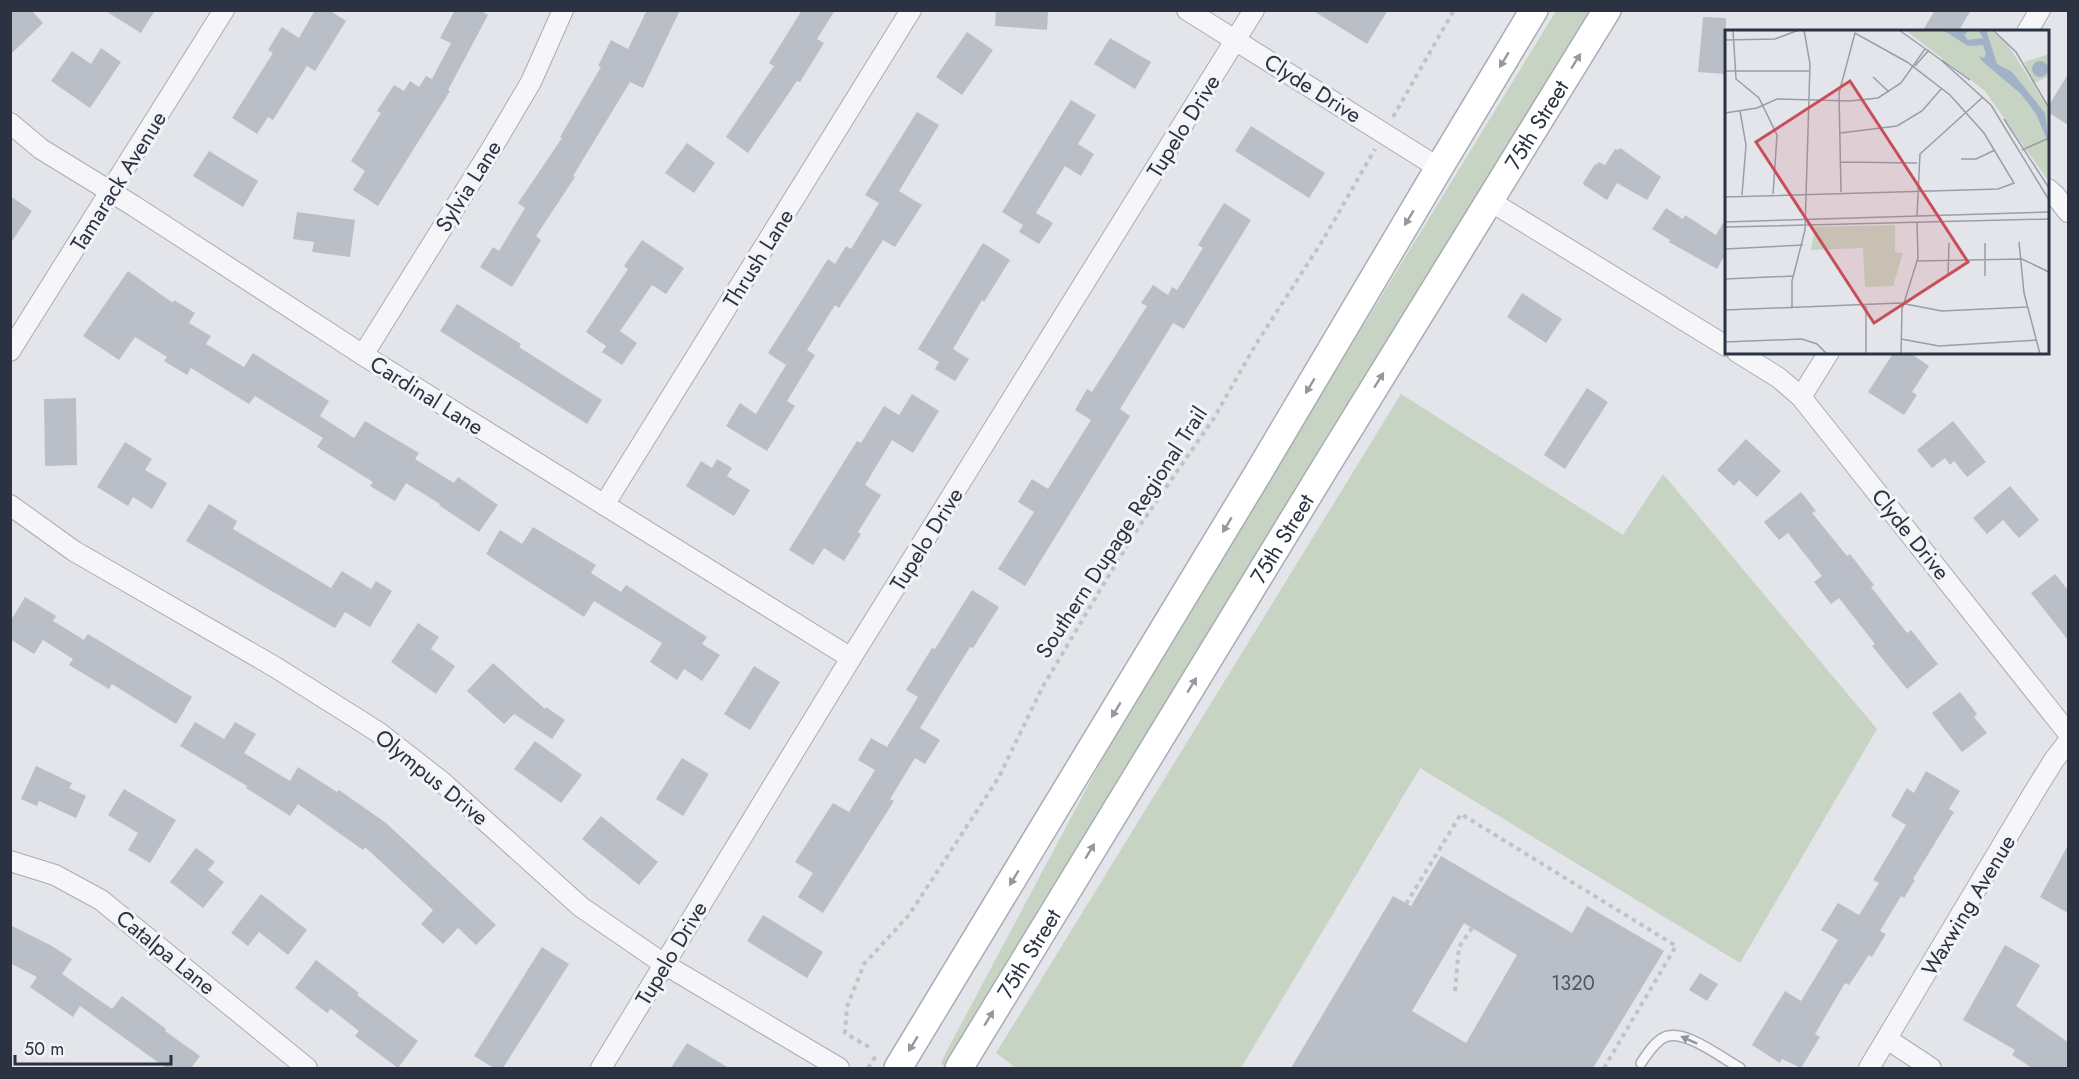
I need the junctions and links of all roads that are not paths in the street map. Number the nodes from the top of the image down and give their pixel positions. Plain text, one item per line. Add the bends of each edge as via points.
1 (224, 10) edge
2 (563, 10) edge
3 (911, 10) edge
4 (1187, 10) edge
5 (1254, 10) edge
6 (1534, 10) edge
7 (1607, 10) edge
8 (2040, 10) edge
9 (2028, 30) edge
10 (1235, 41) junction
11 (10, 123) edge
12 (1438, 168) junction
13 (2049, 190) edge
14 (111, 192) junction
15 (1490, 201) junction
16 (2068, 212) edge
17 (1725, 345) edge
18 (10, 351) edge
19 (1740, 354) edge
20 (1828, 354) edge
21 (363, 355) junction
22 (1802, 397) junction
23 (604, 505) junction
24 (10, 506) edge
25 (851, 658) junction
26 (2068, 733) edge
27 (2068, 742) edge
28 (10, 861) edge
29 (664, 964) junction
30 (1887, 1040) junction
31 (888, 1061) edge
32 (1641, 1063) dead end
33 (307, 1068) edge
34 (601, 1068) edge
35 (838, 1068) edge
36 (959, 1068) edge
37 (1740, 1068) edge
38 (1869, 1068) edge
39 (1931, 1068) edge

1 - 14 street, Tamarack Avenue
2 - 21 street, Sylvia Lane via 531,82
3 - 23 street, Thrush Lane
4 - 10 street, Clyde Drive
5 - 10 street, Tupelo Drive
6 -> 12 main road
15 -> 7 main road, 75th Street
8 - 9 street
10 - 12 street, Clyde Drive
10 - 25 street, Tupelo Drive
11 - 14 street, Cardinal Lane via 41,149
12 -> 31 main road via 1257,475
13 - 16 street
14 - 18 street, Tamarack Avenue
14 - 21 street, Cardinal Lane
15 - 17 street
36 -> 15 main road, 75th Street
19 - 22 street, Clyde Drive
20 - 22 street
21 - 23 street, Cardinal Lane
22 - 26 street, Clyde Drive
23 - 25 street, Cardinal Lane
24 - 29 street, Olympus Drive via 74,551 275,667 378,732 441,781 581,907
25 - 29 street, Tupelo Drive
27 - 30 street, Waxwing Avenue
28 - 33 street, Catalpa Lane via 55,875 101,900
29 - 34 street, Tupelo Drive
29 - 35 street, Olympus Drive
30 - 38 street, Waxwing Avenue
30 - 39 street
37 -> 32 lane via 1678,1035 1665,1036

